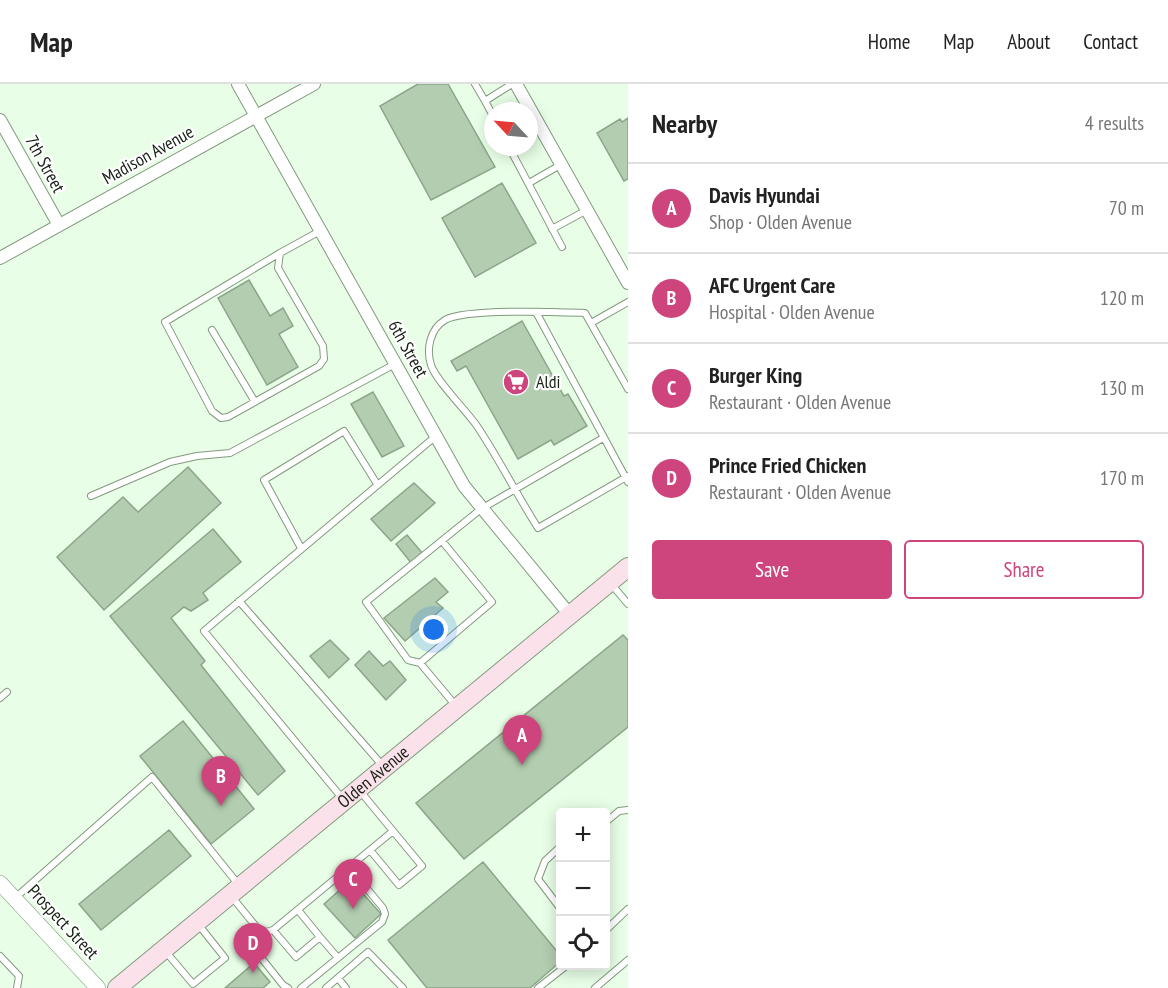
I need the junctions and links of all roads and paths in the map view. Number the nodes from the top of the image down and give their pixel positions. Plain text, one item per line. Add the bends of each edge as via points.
1 (238, 84) edge
2 (314, 84) edge
3 (475, 84) edge
4 (514, 84) edge
5 (485, 101) joint
6 (523, 102) edge
7 (256, 116) junction
8 (0, 120) edge
9 (538, 131) edge
10 (514, 156) edge
11 (562, 164) junction
12 (529, 183) junction
13 (587, 210) junction
14 (59, 225) junction
15 (552, 229) junction
16 (320, 231) junction
17 (562, 247) dead end
18 (280, 253) junction
19 (0, 258) edge
20 (628, 283) edge
21 (628, 302) edge
22 (536, 312) junction
23 (591, 323) junction
24 (212, 330) dead end
25 (395, 364) junction
26 (628, 389) edge
27 (255, 402) junction
28 (436, 436) junction
29 (603, 438) junction
30 (627, 479) edge
31 (377, 484) junction
32 (513, 489) junction
33 (91, 496) dead end
34 (481, 509) junction
35 (442, 541) junction
36 (301, 548) junction
37 (628, 567) edge
38 (610, 582) junction
39 (239, 601) junction
40 (628, 604) edge
41 (570, 615) junction
42 (420, 663) junction
43 (7, 692) dead end
44 (0, 698) edge
45 (458, 707) junction
46 (384, 768) junction
47 (351, 795) junction
48 (628, 810) edge
49 (610, 819) edge
50 (393, 831) junction
51 (370, 850) junction
52 (556, 851) edge
53 (349, 867) junction
54 (0, 883) edge
55 (235, 891) junction
56 (15, 898) junction
57 (556, 902) edge
58 (628, 909) edge
59 (298, 910) junction
60 (197, 922) junction
61 (610, 926) edge
62 (258, 928) junction
63 (273, 930) junction
64 (320, 937) junction
65 (164, 949) junction
66 (0, 956) edge
67 (338, 958) junction
68 (628, 960) edge
69 (561, 970) edge
70 (338, 978) junction
71 (191, 986) edge
72 (17, 988) edge
73 (98, 988) edge
74 (117, 988) edge
75 (288, 988) edge
76 (301, 988) edge
77 (326, 988) edge
78 (346, 988) edge
79 (404, 988) edge
80 (538, 988) edge
81 (595, 988) edge

1 - 7 street, 6th Street
2 - 7 street, Madison Avenue
3 - 5 lane
4 - 5 lane
4 - 6 street
7 - 14 street, Madison Avenue
7 - 16 street, 6th Street
8 - 14 street, 7th Street
9 - 11 street
10 - 12 lane
11 - 12 lane
11 - 13 street
12 - 15 lane
13 - 15 lane
13 - 20 street
14 - 19 street, Madison Avenue
15 - 17 lane
16 - 18 lane
16 - 25 street, 6th Street
18 - 27 lane via 278,268 323,346 324,359 320,366
18 - 27 lane via 165,322 215,415 228,417
21 - 23 lane
22 - 23 lane via 585,313
22 - 29 lane
22 - 32 lane via 455,316 442,321 428,349 431,367 477,426
23 - 26 lane
24 - 27 lane
25 - 28 street, 6th Street
25 - 33 lane via 230,453 170,462
28 - 31 lane
28 - 34 street, 6th Street
29 - 30 lane
29 - 32 lane
30 - 32 lane via 538,528
31 - 36 lane
31 - 36 lane via 344,431 264,480
32 - 34 lane
34 - 35 lane
34 - 41 street, 6th Street
35 - 42 lane via 492,602
35 - 42 lane via 366,602 408,660
36 - 39 lane
37 - 38 main road, Olden Avenue
38 - 40 lane
38 - 41 main road, Olden Avenue
39 - 46 lane
39 - 47 lane via 204,631
41 - 45 main road, Olden Avenue
42 - 45 lane
43 - 44 lane
45 - 46 main road, Olden Avenue
46 - 47 main road, Olden Avenue
47 - 50 lane
47 - 55 main road, Olden Avenue
48 - 49 lane
50 - 51 lane
50 - 51 lane via 422,866 399,885
51 - 53 lane
52 - 57 lane via 545,861 538,879
53 - 59 lane
53 - 67 lane via 385,914 382,922
54 - 56 street, Prospect Street
55 - 56 lane via 152,777
55 - 60 main road, Olden Avenue
55 - 62 lane
56 - 73 street, Prospect Street
58 - 61 lane
59 - 63 lane
59 - 64 lane
60 - 65 main road, Olden Avenue
60 - 71 lane via 225,958
62 - 63 lane
62 - 75 lane via 255,950
63 - 64 lane via 296,957
64 - 67 lane
65 - 71 lane
65 - 74 main road, Olden Avenue
66 - 72 lane via 19,976
67 - 76 lane
68 - 81 lane
69 - 80 lane
70 - 77 lane
70 - 78 lane
70 - 79 lane via 368,952

